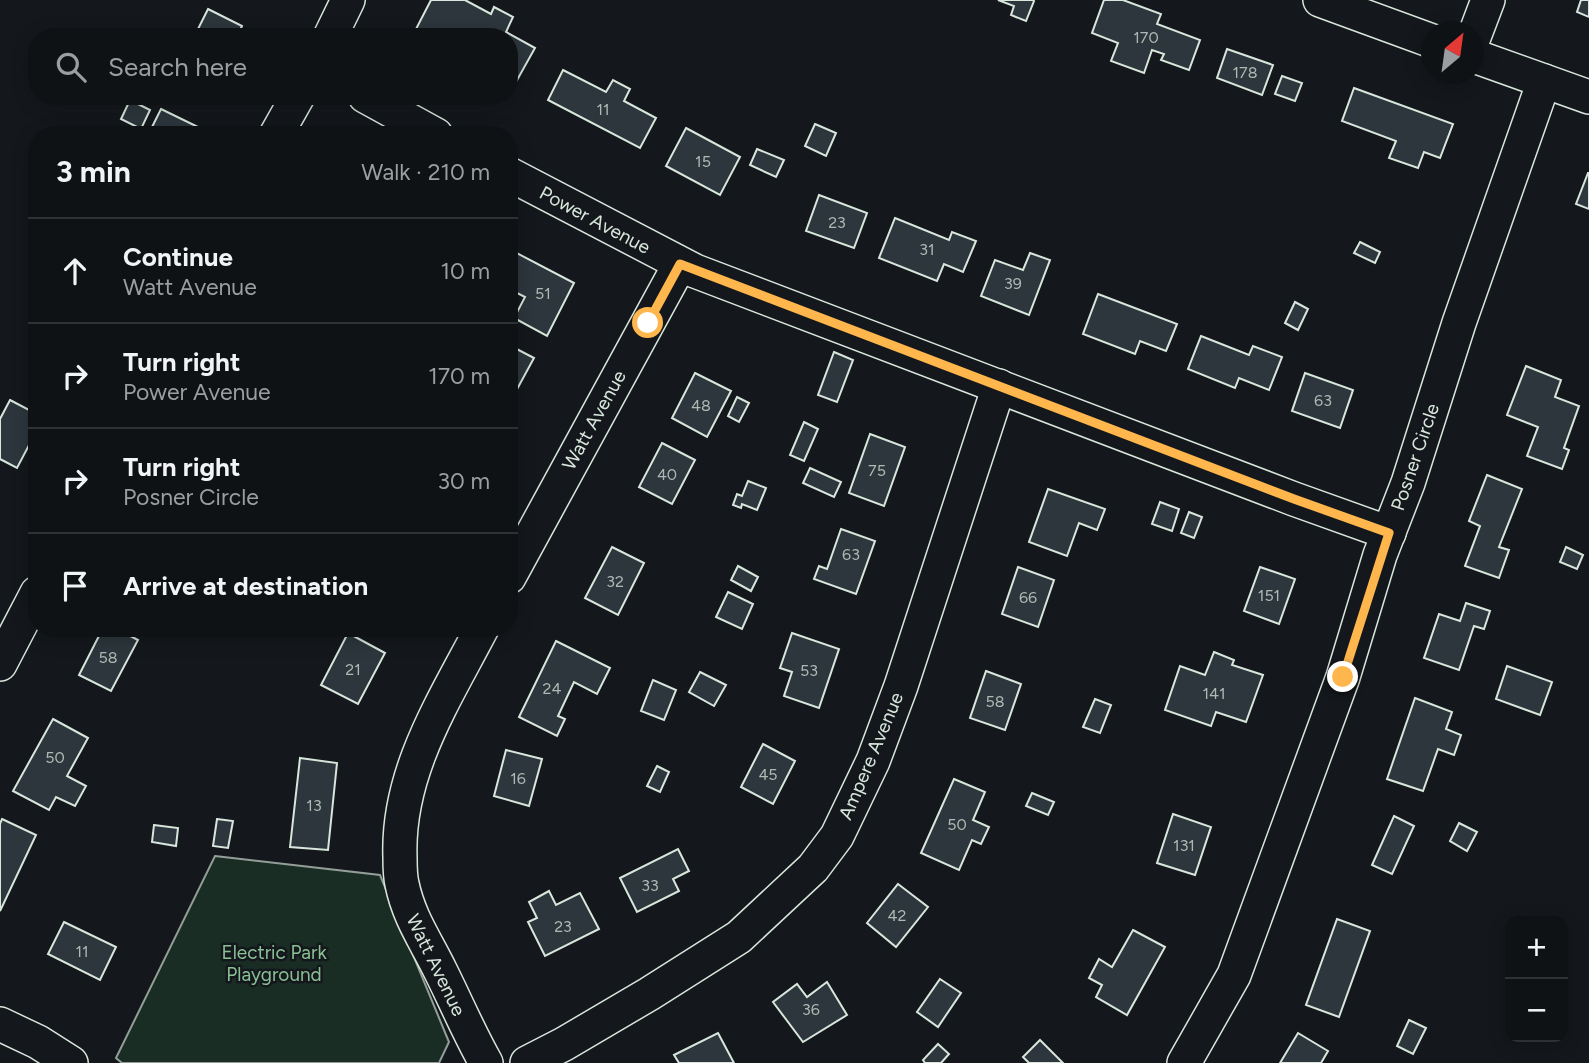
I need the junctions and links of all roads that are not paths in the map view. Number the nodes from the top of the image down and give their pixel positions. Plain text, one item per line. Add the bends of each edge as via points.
1 (348, 0) edge
2 (1320, 0) edge
3 (1488, 0) edge
4 (1480, 21) edge
5 (334, 28) edge
6 (1421, 37) edge
7 (1484, 60) edge
8 (1544, 81) junction
9 (1589, 97) edge
10 (293, 105) edge
11 (381, 105) edge
12 (281, 126) edge
13 (420, 126) edge
14 (518, 179) edge
15 (680, 264) junction
16 (999, 386) junction
17 (1389, 533) junction
18 (518, 561) edge
19 (28, 610) edge
20 (477, 637) edge
21 (0, 664) edge
22 (0, 1024) edge
23 (71, 1063) edge
24 (486, 1063) edge
25 (527, 1063) edge
26 (1184, 1063) edge

1 - 5 street
2 - 6 street
3 - 4 street
7 - 8 street
8 - 9 street
8 - 17 street, Posner Circle
10 - 12 street
11 - 13 street
14 - 15 street, Power Avenue
15 - 16 street, Power Avenue
15 - 18 street, Watt Avenue
16 - 17 street, Power Avenue
16 - 25 street, Ampere Avenue via 901,686 868,772 836,836 813,868 739,937 649,995
17 - 26 street, Posner Circle via 1343,677 1234,975
19 - 21 street
20 - 24 street, Watt Avenue via 428,730 410,778 399,830 401,882 412,920
22 - 23 street

